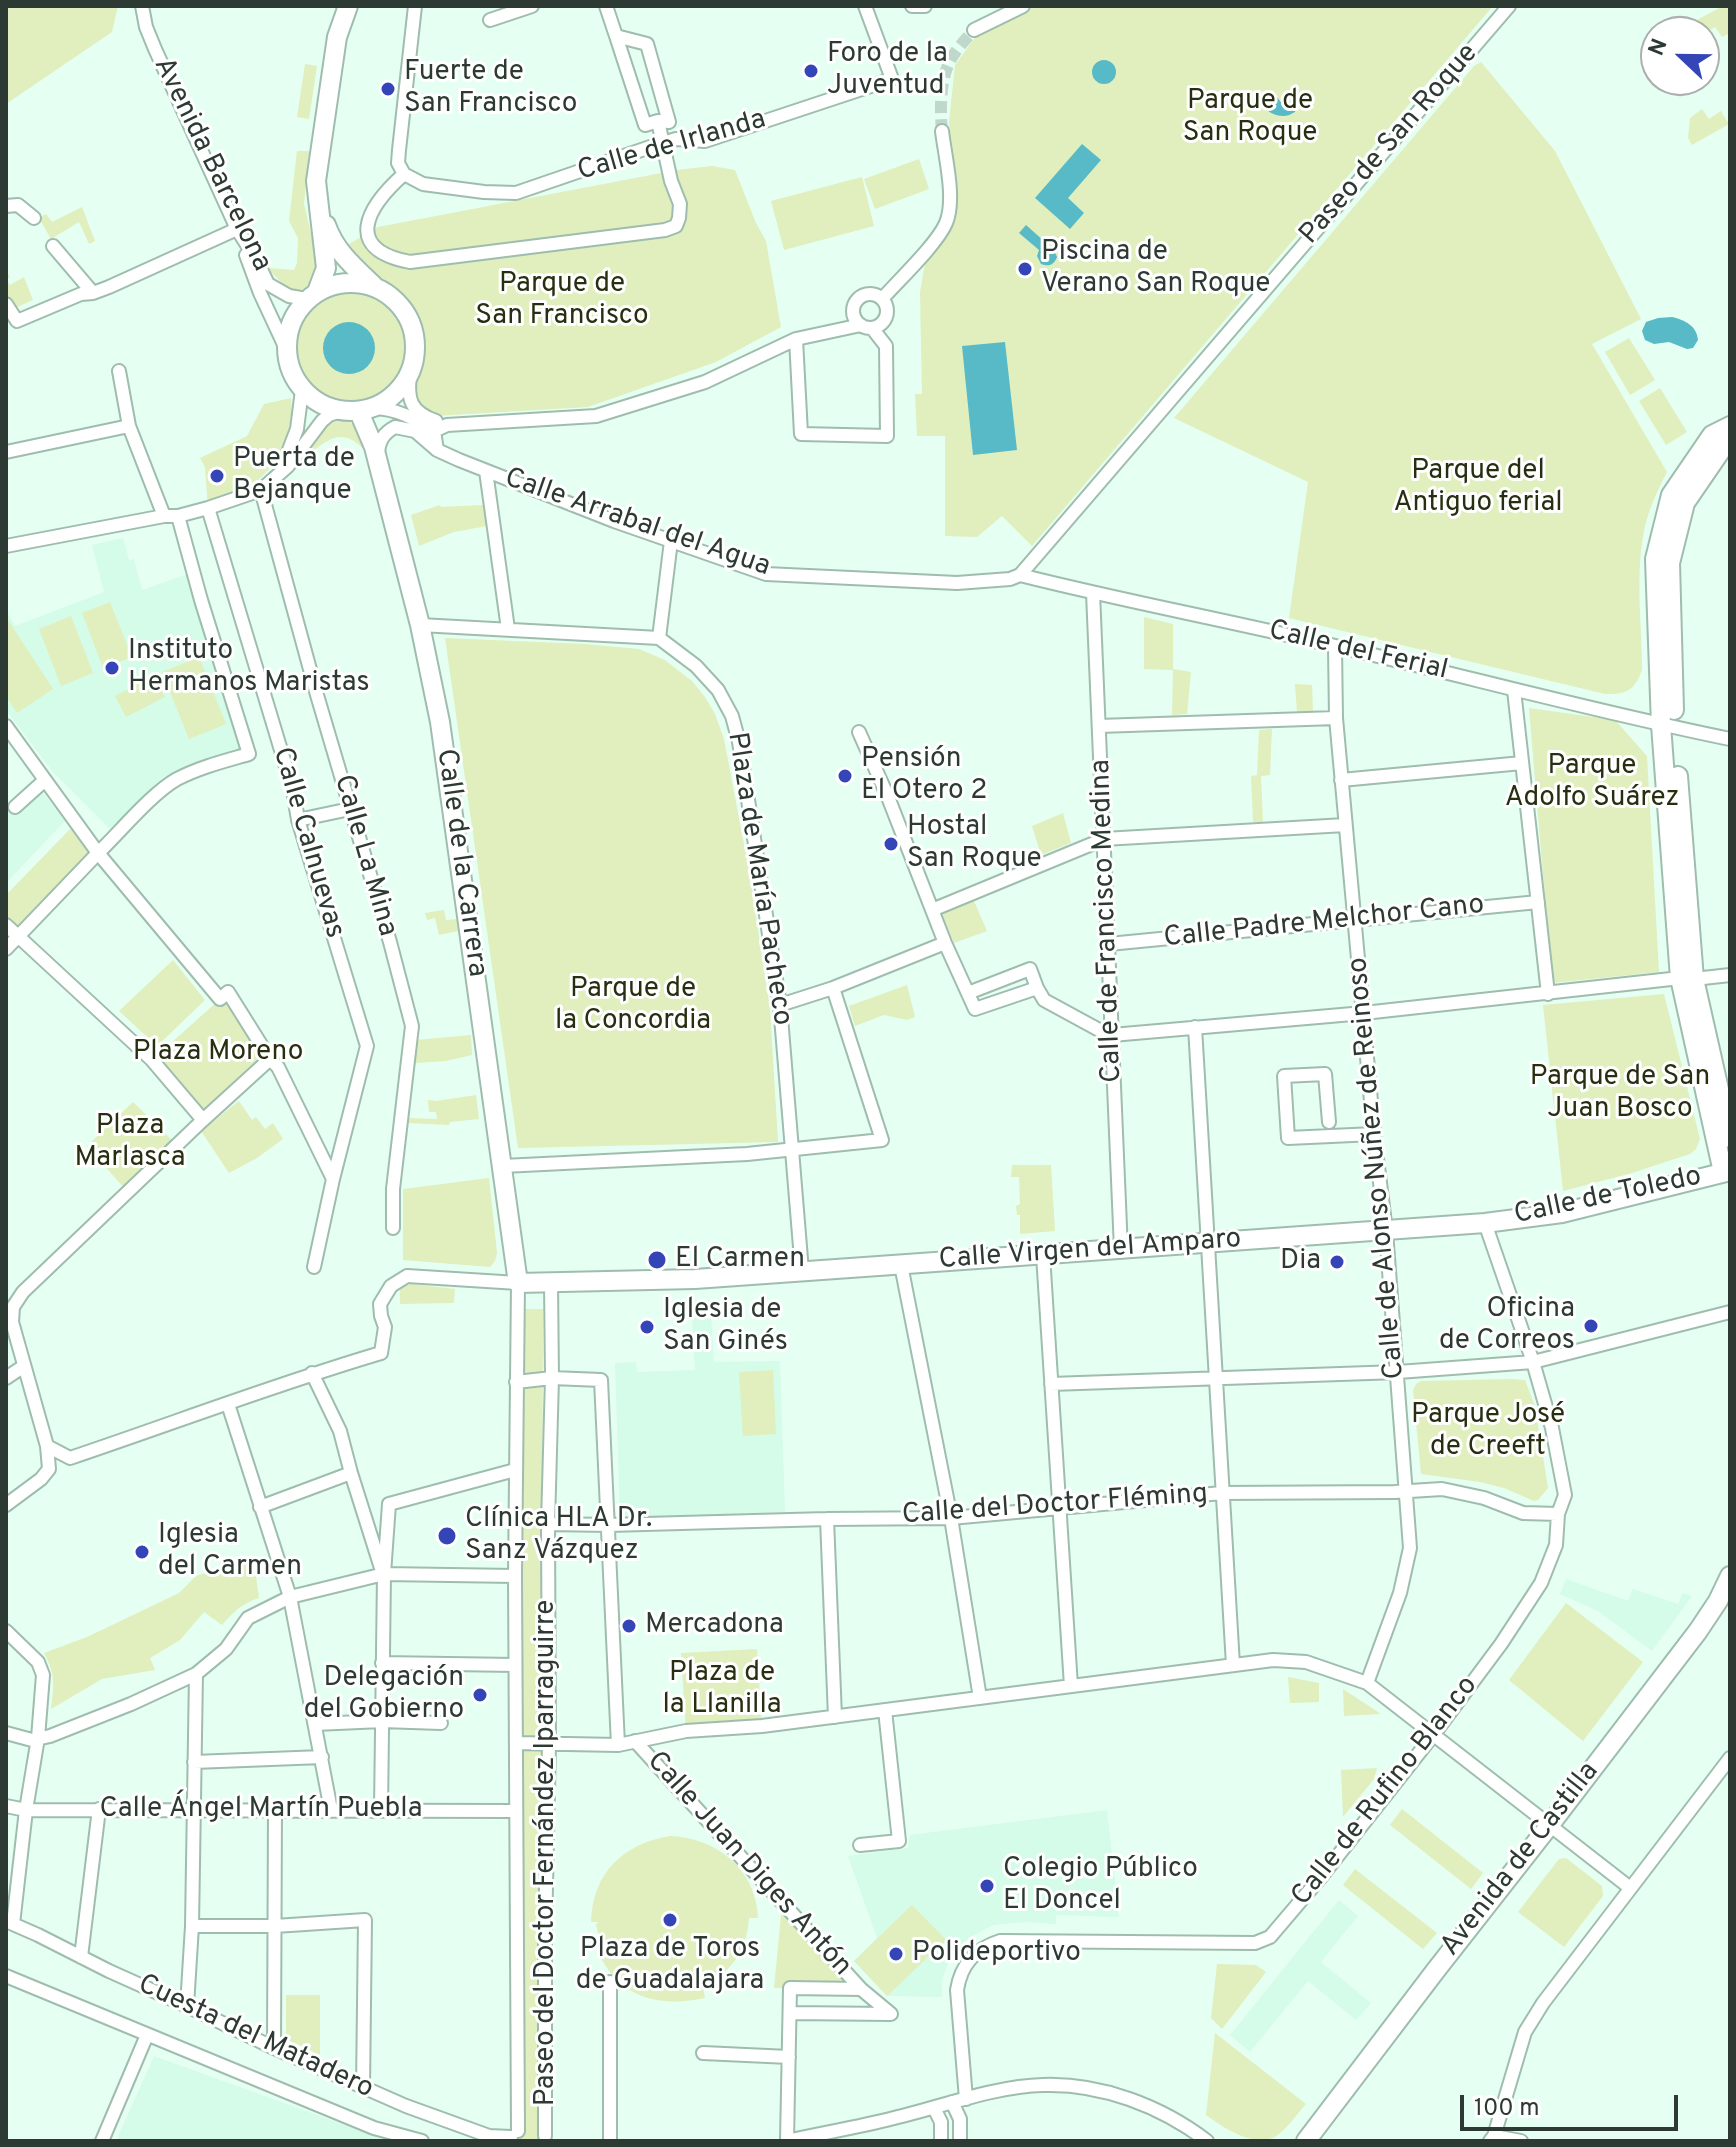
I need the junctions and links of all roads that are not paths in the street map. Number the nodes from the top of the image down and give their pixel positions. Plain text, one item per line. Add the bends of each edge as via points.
1 (142, 6) edge
2 (348, 6) edge
3 (415, 6) edge
4 (532, 6) edge
5 (606, 6) edge
6 (865, 6) edge
7 (914, 6) edge
8 (925, 6) edge
9 (1023, 6) edge
10 (1509, 6) edge
11 (490, 20) dead end
12 (974, 30) tunnel mouth
13 (616, 36) junction
14 (657, 123) junction
15 (942, 131) tunnel mouth
16 (663, 143) junction
17 (404, 174) junction
18 (318, 205) junction
19 (6, 206) edge
20 (34, 218) dead end
21 (237, 229) junction
22 (53, 246) dead end
23 (376, 288) junction
24 (93, 293) junction
25 (312, 296) junction
26 (882, 299) junction
27 (6, 304) edge
28 (866, 327) junction
29 (796, 339) junction
30 (286, 349) junction
31 (119, 371) dead end
32 (410, 374) junction
33 (302, 390) junction
34 (367, 408) junction
35 (447, 425) junction
36 (129, 426) junction
37 (1730, 426) edge
38 (434, 431) junction
39 (1730, 443) edge
40 (437, 450) junction
41 (6, 452) edge
42 (376, 454) junction
43 (486, 471) junction
44 (276, 477) junction
45 (261, 490) junction
46 (208, 508) junction
47 (164, 516) junction
48 (178, 516) junction
49 (671, 541) junction
50 (6, 546) edge
51 (1020, 575) junction
52 (986, 580) joint
53 (1093, 593) junction
54 (420, 625) junction
55 (508, 629) junction
56 (659, 638) junction
57 (1335, 647) junction
58 (1514, 690) junction
59 (1336, 718) junction
60 (6, 726) edge
61 (1099, 726) junction
62 (1668, 726) junction
63 (859, 732) dead end
64 (1730, 739) edge
65 (1522, 763) junction
66 (45, 780) junction
67 (1341, 780) junction
68 (15, 807) dead end
69 (350, 809) junction
70 (298, 820) junction
71 (1345, 825) junction
72 (1104, 839) junction
73 (98, 853) junction
74 (1538, 902) junction
75 (932, 910) junction
76 (1355, 919) junction
77 (6, 925) edge
78 (18, 937) junction
79 (945, 943) junction
80 (1109, 944) junction
81 (6, 949) edge
82 (1730, 975) edge
83 (1687, 979) junction
84 (833, 988) junction
85 (1037, 988) junction
86 (968, 993) junction
87 (1548, 994) junction
88 (780, 1005) junction
89 (1364, 1013) junction
90 (1195, 1027) junction
91 (1112, 1036) junction
92 (270, 1059) junction
93 (203, 1120) junction
94 (1329, 1122) dead end
95 (1374, 1134) junction
96 (1730, 1138) edge
97 (793, 1148) junction
98 (503, 1166) junction
99 (1726, 1172) edge
100 (333, 1179) junction
101 (1485, 1223) junction
102 (393, 1228) dead end
103 (1386, 1231) junction
104 (1208, 1243) junction
105 (1121, 1250) junction
106 (1043, 1255) junction
107 (901, 1265) junction
108 (314, 1267) dead end
109 (802, 1271) junction
110 (518, 1283) junction
111 (551, 1283) junction
112 (1730, 1312) edge
113 (1533, 1362) junction
114 (24, 1366) junction
115 (1398, 1372) junction
116 (312, 1373) junction
117 (1214, 1377) junction
118 (6, 1378) edge
119 (552, 1378) junction
120 (516, 1382) junction
121 (1051, 1384) junction
122 (228, 1404) junction
123 (47, 1446) junction
124 (515, 1470) junction
125 (351, 1473) junction
126 (1407, 1491) junction
127 (1222, 1493) junction
128 (6, 1505) edge
129 (260, 1507) junction
130 (1060, 1508) junction
131 (1558, 1514) junction
132 (951, 1518) junction
133 (827, 1519) junction
134 (548, 1524) junction
135 (609, 1525) junction
136 (384, 1574) junction
137 (515, 1576) junction
138 (1730, 1576) edge
139 (290, 1597) junction
140 (6, 1631) edge
141 (382, 1663) junction
142 (515, 1665) junction
143 (1233, 1665) junction
144 (196, 1674) junction
145 (1367, 1683) junction
146 (1071, 1686) junction
147 (980, 1698) junction
148 (885, 1710) junction
149 (835, 1717) junction
150 (382, 1721) junction
151 (441, 1723) dead end
152 (315, 1724) junction
153 (6, 1733) edge
154 (1434, 1734) junction
155 (38, 1738) junction
156 (635, 1741) junction
157 (516, 1743) junction
158 (549, 1743) junction
159 (618, 1745) junction
160 (322, 1757) junction
161 (1730, 1758) edge
162 (194, 1762) junction
163 (6, 1806) edge
164 (99, 1809) junction
165 (275, 1809) junction
166 (26, 1810) junction
167 (193, 1810) junction
168 (331, 1810) junction
169 (381, 1810) junction
170 (516, 1811) junction
171 (1549, 1826) junction
172 (860, 1845) dead end
173 (1629, 1887) junction
174 (10, 1922) edge
175 (192, 1926) junction
176 (275, 1926) junction
177 (81, 1957) junction
178 (6, 1976) edge
179 (610, 1982) dead end
180 (861, 1989) junction
181 (187, 2006) junction
182 (790, 2013) junction
183 (147, 2035) junction
184 (274, 2048) junction
185 (703, 2053) dead end
186 (789, 2057) junction
187 (363, 2088) junction
188 (966, 2099) junction
189 (952, 2102) junction
190 (934, 2108) junction
191 (512, 2137) edge
192 (1492, 2138) edge
193 (549, 2139) edge
194 (102, 2141) edge
195 (422, 2141) edge
196 (610, 2141) edge
197 (787, 2141) edge
198 (941, 2141) edge
199 (960, 2141) edge
200 (1207, 2141) edge
201 (1306, 2141) edge
202 (1521, 2141) edge

1 - 21 street, Avenida Barcelona via 155,49
2 - 18 street via 334,51 316,181
3 - 17 street via 398,163
4 - 11 street
5 - 13 street
6 - 16 street, Calle de Irlanda via 892,79 705,141
7 - 8 street
9 - 12 street
10 - 51 street, Paseo de San Roque
13 - 14 street
13 - 14 street via 647,44
14 - 16 street
15 - 26 street via 950,200 947,221
16 - 17 street, Calle de Irlanda via 516,193 423,184
16 - 17 street via 680,204 676,226 410,262 388,258 373,245 367,227 376,203
18 - 23 street via 345,259
18 - 25 street via 326,268
19 - 20 street via 18,205
21 - 24 street
21 - 25 street, Avenida Barcelona via 268,284 289,296
21 - 30 street
22 - 24 street
23 - 25 street via 346,283
23 - 32 street via 399,304 413,330
24 - 27 street via 17,321
25 - 30 street via 294,317
26 - 28 street via 887,314 881,324
26 - 28 street via 870,294 855,303 853,314
28 - 29 street
28 - 29 street via 886,346 887,436 801,434
29 - 35 street via 705,382 596,416
30 - 33 street
31 - 36 street
32 - 34 street via 399,390
32 - 35 street via 409,398 415,409
33 - 34 street via 319,403
33 - 44 street via 297,429
34 - 38 street via 409,416
34 - 42 street
34 - 44 street via 329,415
35 - 38 street
36 - 41 street
36 - 47 street
37 - 62 street via 1712,435 1671,495 1655,559
38 - 40 street
39 - 62 street via 1685,503 1670,563
40 - 42 street, Calle Arrabal del Agua via 415,431 395,427 386,432
40 - 43 street, Calle Arrabal del Agua
42 - 54 street, Calle de la Carrera
43 - 49 street, Calle Arrabal del Agua
43 - 55 street
44 - 45 street
45 - 46 street
45 - 69 street, Calle La Mina
46 - 48 street
46 - 70 street, Calle Calnuevas
47 - 48 street
47 - 50 street
48 - 73 street via 249,754 174,781
49 - 52 street, Calle Arrabal del Agua via 766,574
49 - 56 street
51 - 52 street, Calle del Ferial
51 - 53 street, Calle del Ferial
53 - 57 street, Calle del Ferial
53 - 61 street, Calle de Francisco Medina
54 - 55 street
54 - 98 street, Calle de la Carrera via 447,767
55 - 56 street
56 - 88 street, Plaza de María Pacheco via 707,677 732,716
57 - 58 street, Calle del Ferial
57 - 59 street, Calle de Alonso Núñez de Reinoso
58 - 62 street, Calle del Ferial
58 - 65 street
59 - 61 street
59 - 67 street, Calle de Alonso Núñez de Reinoso
60 - 66 street
61 - 72 street, Calle de Francisco Medina
62 - 64 street, Calle del Ferial
62 - 83 street
63 - 75 street
65 - 67 street
65 - 74 street
66 - 68 street
66 - 73 street
67 - 71 street, Calle de Alonso Núñez de Reinoso
69 - 70 street
69 - 102 street, Calle La Mina via 412,1026
70 - 100 street, Calle Calnuevas via 367,1046
71 - 72 street
71 - 76 street, Calle de Alonso Núñez de Reinoso
72 - 75 street
72 - 80 street, Calle de Francisco Medina
73 - 78 street
73 - 92 street via 220,999 228,992
74 - 76 street, Calle Padre Melchor Cano
74 - 87 street
75 - 79 street
76 - 80 street, Calle Padre Melchor Cano
76 - 89 street, Calle de Alonso Núñez de Reinoso
77 - 78 street
78 - 81 street
78 - 93 street via 152,1060
79 - 84 street
79 - 86 street
80 - 91 street, Calle de Francisco Medina
82 - 83 street
83 - 87 street
83 - 96 street
83 - 99 street
84 - 88 street
84 - 97 street, Plaza de María Pacheco via 882,1140
85 - 86 street via 975,1009
85 - 86 street via 1030,969
85 - 91 street via 1044,1000
87 - 89 street
88 - 97 street, Plaza de María Pacheco
89 - 90 street
89 - 95 street, Calle de Alonso Núñez de Reinoso
90 - 91 street
90 - 104 street
91 - 105 street, Calle de Francisco Medina
92 - 93 street
92 - 100 street
93 - 114 street via 23,1292 13,1307 12,1322
94 - 95 street via 1325,1074 1284,1076 1288,1138
95 - 103 street, Calle de Alonso Núñez de Reinoso
97 - 98 street, Plaza de María Pacheco
97 - 109 street
98 - 110 street, Calle de la Carrera
99 - 101 street, Calle de Toledo via 1562,1213
100 - 108 street, Calle Calnuevas
101 - 103 street, Calle Virgen del Amparo
101 - 113 street, Calle de Rufino Blanco
103 - 104 street, Calle Virgen del Amparo
103 - 115 street, Calle de Alonso Núñez de Reinoso
104 - 105 street, Calle Virgen del Amparo
104 - 117 street
105 - 106 street, Calle Virgen del Amparo
106 - 107 street, Calle Virgen del Amparo
106 - 121 street
107 - 109 street, Calle Virgen del Amparo
107 - 132 street
109 - 111 street, Calle Virgen del Amparo
110 - 111 street, Calle Virgen del Amparo
110 - 116 street via 407,1276 391,1286 380,1304 385,1327 381,1353
110 - 120 street, Paseo del Doctor Fernández Iparraguirre
111 - 119 street, Paseo del Doctor Fernández Iparraguirre
112 - 113 street
113 - 115 street
113 - 131 street, Calle de Rufino Blanco via 1565,1495
114 - 118 street
114 - 123 street
115 - 117 street
115 - 126 street, Calle de Alonso Núñez de Reinoso
116 - 122 street
116 - 125 street via 340,1431
117 - 121 street
117 - 127 street
119 - 120 street
119 - 134 street, Paseo del Doctor Fernández Iparraguirre
119 - 135 street via 601,1380
120 - 124 street, Paseo del Doctor Fernández Iparraguirre
121 - 130 street
122 - 123 street via 70,1458
122 - 129 street
123 - 128 street via 49,1469
124 - 136 street via 389,1504
124 - 137 street, Paseo del Doctor Fernández Iparraguirre
125 - 129 street
125 - 136 street
126 - 127 street, Calle del Doctor Fléming
126 - 131 street, Calle del Doctor Fléming via 1442,1489 1523,1513
126 - 145 street, Calle de Alonso Núñez de Reinoso via 1410,1548 1400,1593
127 - 130 street, Calle del Doctor Fléming
127 - 143 street
129 - 139 street
130 - 132 street, Calle del Doctor Fléming
130 - 146 street
131 - 154 street, Calle de Rufino Blanco via 1556,1545 1541,1583
132 - 133 street, Calle del Doctor Fléming
132 - 147 street
133 - 135 street, Calle del Doctor Fléming
133 - 149 street
134 - 135 street, Calle del Doctor Fléming
134 - 158 street, Paseo del Doctor Fernández Iparraguirre
135 - 159 street
136 - 137 street
136 - 139 street
136 - 141 street
137 - 142 street, Paseo del Doctor Fernández Iparraguirre
138 - 171 street, Avenida de Castilla via 1698,1631
139 - 144 street via 248,1618 226,1649
139 - 152 street
140 - 155 street via 38,1662 43,1675
141 - 142 street
141 - 150 street
142 - 157 street, Paseo del Doctor Fernández Iparraguirre
143 - 145 street via 1306,1662
143 - 146 street
144 - 155 street
144 - 162 street
145 - 154 street
146 - 147 street
147 - 148 street
148 - 149 street
148 - 172 street via 899,1841
149 - 156 street
150 - 151 street
150 - 152 street
150 - 169 street
152 - 160 street
153 - 155 street
154 - 171 street
154 - 188 street, Calle de Rufino Blanco via 1270,1937 1255,1943 1000,1941 974,1954 960,1973 957,1990
155 - 166 street
156 - 159 street
156 - 180 street, Calle Juan Diges Antón
157 - 158 street
157 - 170 street, Paseo del Doctor Fernández Iparraguirre
158 - 159 street
158 - 193 street, Paseo del Doctor Fernández Iparraguirre
160 - 162 street
160 - 168 street
161 - 173 street
162 - 167 street
163 - 166 street, Calle Ángel Martín Puebla
164 - 166 street, Calle Ángel Martín Puebla
164 - 167 street, Calle Ángel Martín Puebla
164 - 177 street
165 - 167 street, Calle Ángel Martín Puebla
165 - 168 street, Calle Ángel Martín Puebla
165 - 176 street
166 - 174 street
167 - 175 street
168 - 169 street, Calle Ángel Martín Puebla
169 - 170 street, Calle Ángel Martín Puebla
170 - 191 street, Paseo del Doctor Fernández Iparraguirre
171 - 173 street
171 - 201 street, Avenida de Castilla
173 - 192 street via 1525,2032
174 - 177 street, Cuesta del Matadero
175 - 176 street
175 - 181 street
176 - 184 street
176 - 187 street via 365,1920
177 - 181 street, Cuesta del Matadero
178 - 183 street
179 - 196 street
180 - 182 street, Calle Juan Diges Antón via 790,1988
180 - 182 street, Calle Juan Diges Antón via 891,2014
181 - 184 street, Cuesta del Matadero
182 - 186 street, Calle Juan Diges Antón
183 - 194 street
183 - 195 street via 374,2128
184 - 187 street, Cuesta del Matadero
185 - 186 street
186 - 197 street, Calle Juan Diges Antón
187 - 191 street, Cuesta del Matadero via 489,2136
188 - 189 street
188 - 200 street via 1041,2085 1094,2090 1161,2111
189 - 190 street
189 - 199 street via 960,2119
190 - 197 street
190 - 198 street
191 - 193 street, Cuesta del Matadero via 530,2129
192 - 202 street

